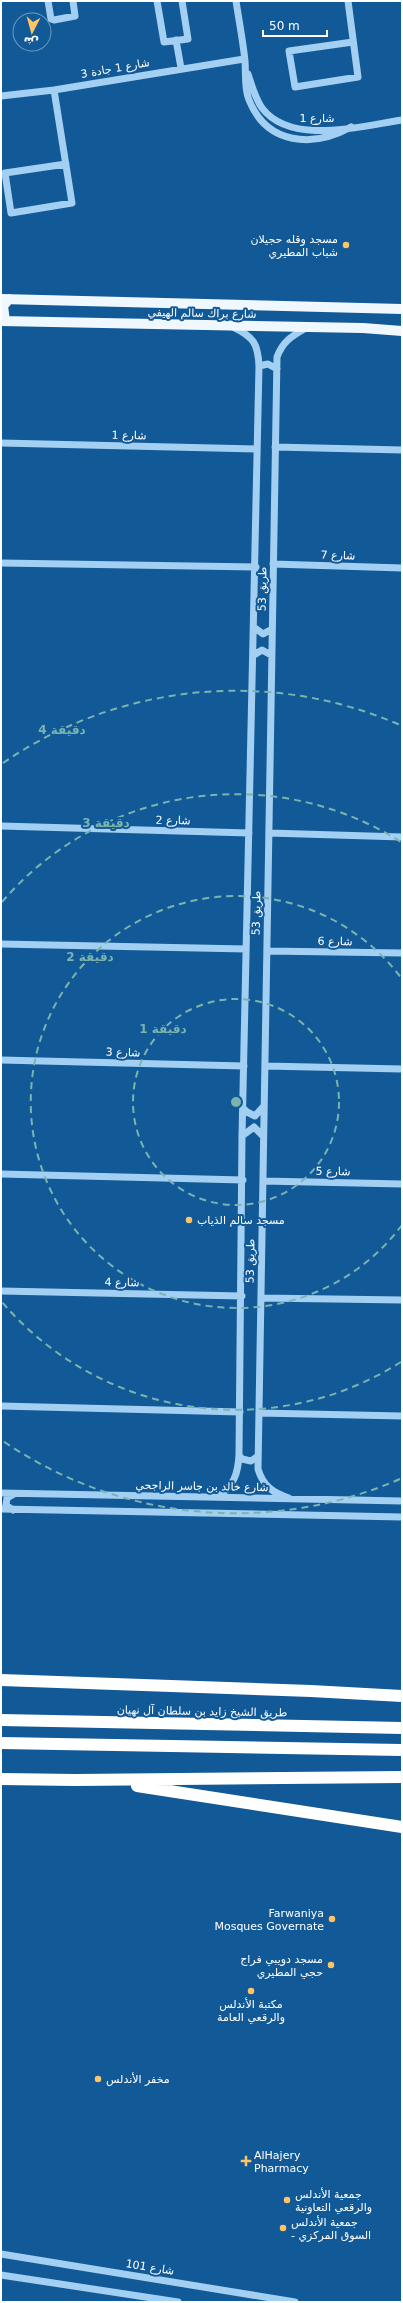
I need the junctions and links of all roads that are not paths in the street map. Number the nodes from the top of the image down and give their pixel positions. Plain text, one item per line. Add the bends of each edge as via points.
1 (48, 1) edge
2 (73, 1) edge
3 (157, 1) edge
4 (182, 1) edge
5 (236, 1) edge
6 (348, 1) edge
7 (176, 40) junction
8 (353, 42) junction
9 (244, 58) junction
10 (245, 66) junction
11 (181, 68) junction
12 (54, 90) junction
13 (1, 96) edge
14 (402, 120) edge
15 (351, 128) junction
16 (66, 164) junction
17 (5, 299) edge
18 (402, 309) edge
19 (3, 321) edge
20 (232, 326) junction
21 (307, 327) junction
22 (402, 331) edge
23 (259, 366) junction
24 (277, 369) junction
25 (1, 443) edge
26 (275, 447) junction
27 (257, 448) junction
28 (402, 450) edge
29 (1, 563) edge
30 (273, 564) junction
31 (256, 567) junction
32 (402, 568) edge
33 (255, 628) junction
34 (272, 629) junction
35 (271, 655) junction
36 (254, 656) junction
37 (1, 826) edge
38 (249, 833) junction
39 (269, 833) junction
40 (402, 837) edge
41 (1, 944) edge
42 (246, 949) junction
43 (267, 951) junction
44 (402, 953) edge
45 (1, 1060) edge
46 (244, 1066) junction
47 (265, 1066) junction
48 (402, 1069) edge
49 (264, 1106) junction
50 (243, 1108) junction
51 (242, 1136) junction
52 (263, 1136) junction
53 (1, 1174) edge
54 (243, 1180) junction
55 (263, 1181) junction
56 (402, 1184) edge
57 (1, 1291) edge
58 (242, 1296) junction
59 (260, 1298) junction
60 (402, 1300) edge
61 (1, 1406) edge
62 (240, 1412) junction
63 (259, 1413) junction
64 (402, 1416) edge
65 (239, 1455) junction
66 (258, 1456) junction
67 (1, 1493) edge
68 (18, 1493) junction
69 (218, 1497) junction
70 (289, 1498) junction
71 (402, 1501) edge
72 (1, 1509) edge
73 (13, 1510) junction
74 (402, 1517) edge
75 (1, 1672) edge
76 (1, 1680) edge
77 (41, 1681) junction
78 (1, 1688) edge
79 (402, 1696) edge
80 (1, 1720) edge
81 (402, 1728) edge
82 (1, 1743) edge
83 (402, 1750) edge
84 (402, 1777) edge
85 (1, 1779) edge
86 (99, 1780) junction
87 (402, 1826) edge
88 (1, 2254) edge
89 (1, 2275) edge
90 (178, 2302) edge
91 (294, 2302) edge

1 - 2 street via 51,19 54,20 75,16
3 - 7 street via 164,42
4 - 7 street via 188,39
5 - 9 street, شارع 1
6 - 8 street
7 - 11 street
8 - 8 street via 358,77 295,87 289,51
9 - 10 street, شارع 1
9 - 11 street, شارع 1 جادة 3
10 - 15 street, شارع 1 via 258,102 284,126 303,130
10 - 15 street, شارع 1 via 249,100 259,120 272,130 288,138 312,140
11 - 12 street, شارع 1 جادة 3
12 - 13 street, شارع 1 جادة 3
12 - 16 street
14 - 15 street, شارع 1
16 - 16 street via 72,202 11,213 5,173
17 - 18 main road, شارع براك سالم الهيفي
17 - 19 main road
19 - 20 main road, شارع براك سالم الهيفي
20 - 21 main road, شارع براك سالم الهيفي
20 - 23 street, طريق 53 via 247,333 256,345
21 - 22 main road, شارع براك سالم الهيفي
21 - 24 street, طريق 53 via 292,335 282,345 277,357
23 - 24 street via 268,364
23 - 27 street, طريق 53
24 - 26 street, طريق 53
25 - 27 street, شارع 1
26 - 28 street
26 - 30 street, طريق 53
27 - 31 street, طريق 53
29 - 31 street
30 - 32 street, شارع 7
30 - 34 street, طريق 53
31 - 33 street, طريق 53
33 - 34 street via 263,634
33 - 36 street, طريق 53
34 - 35 street, طريق 53
35 - 36 street via 262,650
35 - 39 street, طريق 53
36 - 38 street, طريق 53
37 - 38 street, شارع 2
38 - 42 street, طريق 53
39 - 40 street
39 - 43 street, طريق 53
41 - 42 street
42 - 46 street, طريق 53
43 - 44 street, شارع 6
43 - 47 street, طريق 53
45 - 46 street, شارع 3
46 - 50 street, طريق 53
47 - 48 street
47 - 49 street, طريق 53
49 - 50 street via 255,1116
49 - 52 street, طريق 53
50 - 51 street, طريق 53
51 - 52 street via 254,1127
51 - 54 street, طريق 53
52 - 55 street, طريق 53
53 - 54 street
54 - 58 street, طريق 53
55 - 56 street, شارع 5
55 - 59 street, طريق 53
57 - 58 street, شارع 4
58 - 62 street, طريق 53
59 - 60 street
59 - 63 street, طريق 53
61 - 62 street
62 - 65 street, طريق 53
63 - 64 street
63 - 66 street, طريق 53
65 - 66 street via 242,1459 251,1461
65 - 69 street, طريق 53 via 239,1469 235,1481
66 - 70 street, طريق 53 via 258,1469 262,1480 273,1493
67 - 68 street, شارع خالد بن جاسر الراجحي
68 - 69 street, شارع خالد بن جاسر الراجحي via 162,1498
68 - 73 street via 10,1495 5,1502
69 - 70 street, شارع خالد بن جاسر الراجحي
70 - 71 street, شارع خالد بن جاسر الراجحي
72 - 73 street
73 - 74 street
75 - 77 highway
76 - 77 highway
77 - 78 highway
77 - 79 highway
80 - 81 highway, طريق الشيخ زايد بن سلطان آل نهيان
82 - 83 highway
84 - 86 highway
85 - 86 highway
86 - 87 highway
88 - 91 street, شارع 101
89 - 90 street

